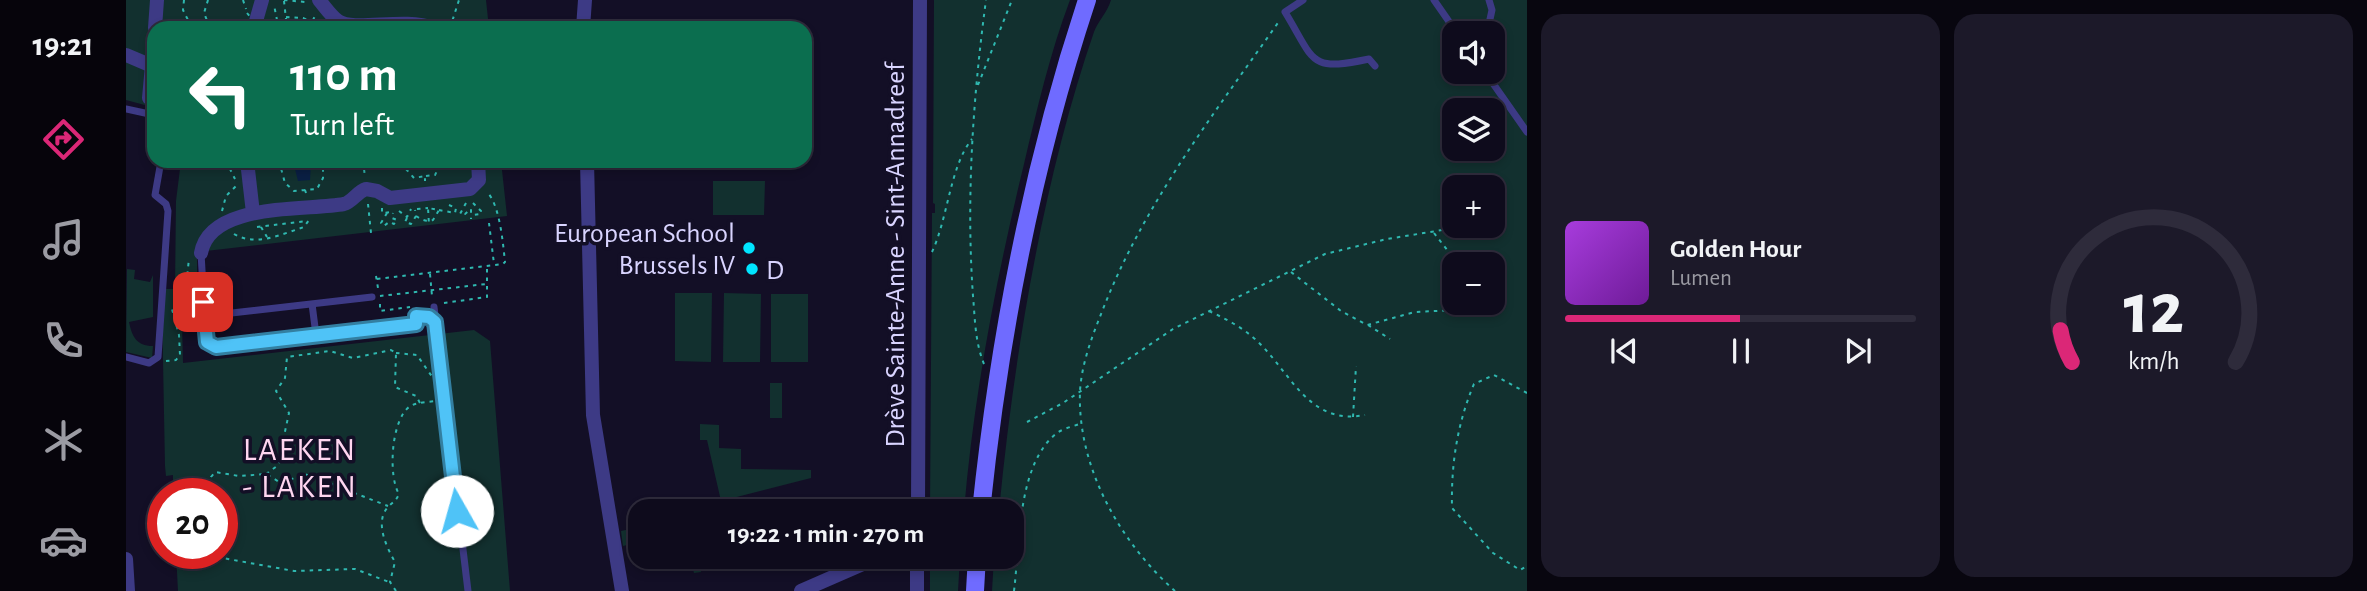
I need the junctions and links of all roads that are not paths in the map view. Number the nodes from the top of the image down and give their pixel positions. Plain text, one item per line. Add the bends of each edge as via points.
1 (157, 0) edge
2 (262, 0) edge
3 (585, 0) edge
4 (920, 0) edge
5 (1087, 0) edge
6 (1303, 0) edge
7 (1434, 0) edge
8 (1489, 0) edge
9 (315, 2) edge
10 (156, 21) edge
11 (258, 21) edge
12 (338, 21) edge
13 (584, 21) edge
14 (1449, 21) edge
15 (1490, 21) edge
16 (126, 55) edge
17 (147, 64) edge
18 (1375, 66) dead end
19 (1493, 84) edge
20 (126, 109) edge
21 (147, 114) edge
22 (1527, 132) edge
23 (160, 168) edge
24 (477, 168) edge
25 (587, 168) edge
26 (248, 169) edge
27 (253, 213) junction
28 (203, 247) joint
29 (372, 297) dead end
30 (312, 304) junction
31 (433, 306) road end
32 (205, 316) junction
33 (435, 322) junction
34 (316, 335) junction
35 (126, 357) edge
36 (918, 499) edge
37 (982, 499) edge
38 (126, 559) edge
39 (852, 569) edge
40 (917, 569) edge
41 (977, 569) edge
42 (128, 591) edge
43 (468, 591) edge
44 (622, 591) edge
45 (802, 591) edge
46 (917, 591) edge
47 (975, 591) edge

1 - 10 street
2 - 11 street
3 - 13 street
4 - 36 street, Drève Sainte-Anne - Sint-Annadreef
5 - 37 main road via 1056,103 1015,276
6 - 18 lane via 1285,12 1311,57 1341,66 1369,59
7 - 14 lane
8 - 15 lane
9 - 12 street
16 - 17 street
19 - 22 lane
20 - 21 lane
23 - 35 lane via 155,195 168,209 158,357 154,362
24 - 27 street via 475,195 470,189 390,198 366,189 346,203
25 - 44 street via 593,415
26 - 27 street
27 - 28 street via 225,223
28 - 32 lane
29 - 30 lane
30 - 32 lane
30 - 34 lane
31 - 33 lane
32 - 34 lane via 207,342 212,346
33 - 34 lane via 416,316 416,324
33 - 43 lane
38 - 42 street
39 - 45 street
40 - 46 street
41 - 47 main road

